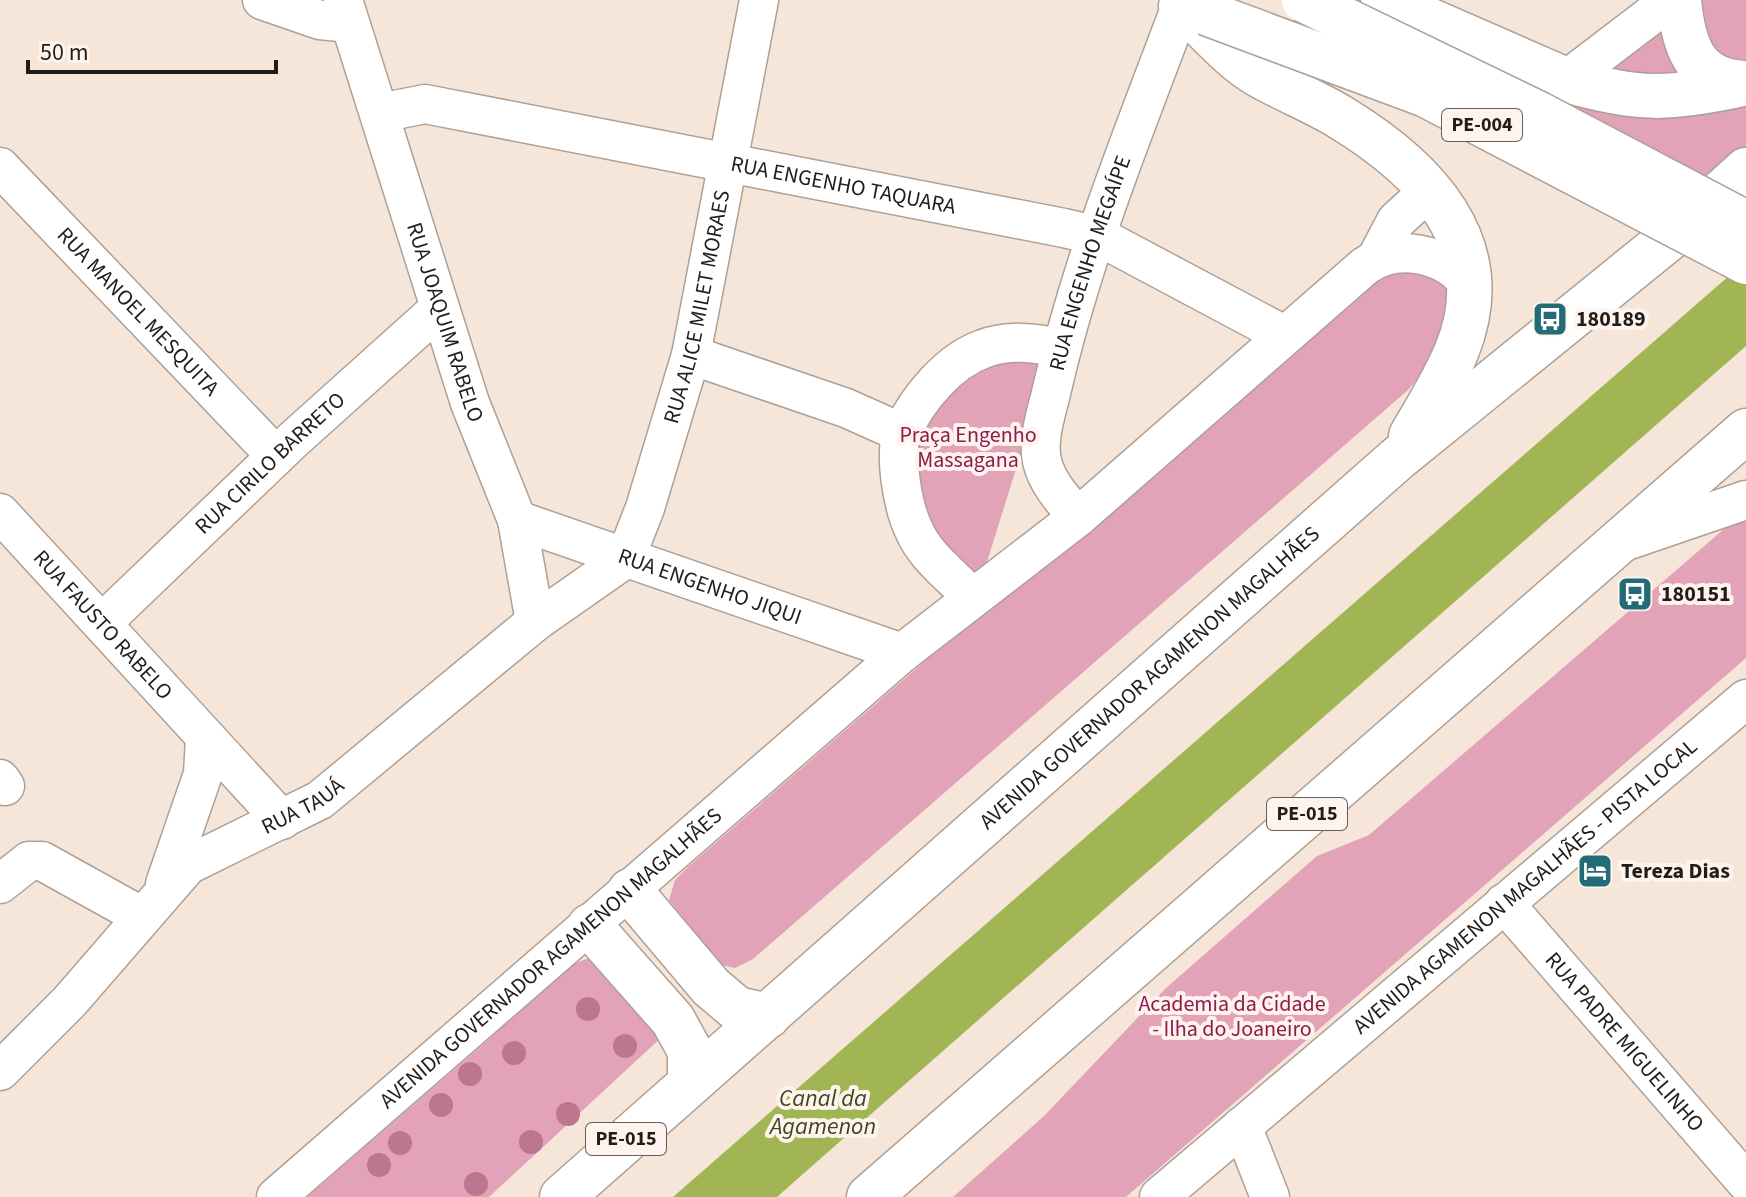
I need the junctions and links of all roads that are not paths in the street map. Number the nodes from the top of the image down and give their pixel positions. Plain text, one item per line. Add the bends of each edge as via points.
1 (262, 0) edge
2 (759, 0) edge
3 (1304, 0) edge
4 (1383, 0) edge
5 (1671, 0) edge
6 (1679, 0) edge
7 (1193, 10) junction
8 (347, 12) edge
9 (1566, 80) junction
10 (1744, 84) edge
11 (380, 113) junction
12 (725, 162) junction
13 (0, 167) edge
14 (1746, 170) edge
15 (1431, 189) junction
16 (1746, 223) edge
17 (1098, 236) junction
18 (1376, 259) junction
19 (1746, 262) edge
20 (1468, 283) junction
21 (440, 308) junction
22 (1284, 335) junction
23 (1062, 348) junction
24 (691, 355) junction
25 (1746, 431) edge
26 (902, 433) junction
27 (276, 456) junction
28 (1397, 459) junction
29 (1746, 500) edge
30 (0, 513) edge
31 (1078, 517) junction
32 (517, 520) junction
33 (1616, 544) junction
34 (625, 559) junction
35 (972, 597) junction
36 (535, 622) junction
37 (102, 623) junction
38 (902, 653) junction
39 (1746, 699) edge
40 (205, 739) junction
41 (282, 820) junction
42 (0, 884) edge
43 (630, 891) junction
44 (152, 903) junction
45 (1504, 903) junction
46 (590, 926) junction
47 (768, 1016) junction
48 (0, 1071) edge
49 (690, 1081) junction
50 (1242, 1126) junction
51 (912, 1180) edge
52 (1746, 1182) edge
53 (1746, 1192) edge
54 (1166, 1195) edge
55 (276, 1197) edge
56 (562, 1197) edge
57 (869, 1197) edge
58 (1270, 1197) edge
59 (1740, 1197) edge

1 - 8 street, RUA JOAQUIM RABELO via 320,20
2 - 12 street, RUA ALICE MILET MORAES
3 - 16 main road, PE-004, bridge via 1539,114
4 - 9 main road
5 - 9 street
6 - 10 main road via 1683,42 1698,62 1715,75
7 - 15 main road via 1256,73 1339,116
7 - 17 street, RUA ENGENHO MEGAÍPE
7 - 19 main road, PE-004, bridge via 1426,95
8 - 11 street, RUA JOAQUIM RABELO
9 - 10 main road via 1663,98
11 - 12 street, RUA ENGENHO TAQUARA via 425,104
11 - 21 street, RUA JOAQUIM RABELO
12 - 17 street, RUA ENGENHO TAQUARA
12 - 24 street, RUA ALICE MILET MORAES
13 - 27 street, RUA MANOEL MESQUITA
14 - 28 main road, AVENIDA GOVERNADOR AGAMENON MAGALHÃES / PE-015
15 - 18 street via 1396,221
15 - 20 main road via 1446,207 1459,238
17 - 22 street, RUA ENGENHO TAQUARA
17 - 23 street, RUA ENGENHO MEGAÍPE
18 - 20 street via 1420,254 1457,269
18 - 22 street, AVENIDA GOVERNADOR AGAMENON MAGALHÃES
20 - 28 main road via 1459,348
21 - 27 street, RUA CIRILO BARRETO
21 - 32 street, RUA JOAQUIM RABELO via 481,435
22 - 31 street, AVENIDA GOVERNADOR AGAMENON MAGALHÃES
23 - 26 street via 1008,343 960,360 931,390
23 - 31 street, RUA ENGENHO MEGAÍPE via 1042,437 1042,461 1056,491
24 - 26 street via 846,408
24 - 34 street, RUA ALICE MILET MORAES
25 - 33 main road, PE-015
26 - 35 street via 903,489 913,528 926,552
27 - 37 street, RUA CIRILO BARRETO
28 - 47 main road, AVENIDA GOVERNADOR AGAMENON MAGALHÃES / PE-015
29 - 33 street
30 - 37 street, RUA FAUSTO RABELO
31 - 35 street, AVENIDA GOVERNADOR AGAMENON MAGALHÃES
32 - 34 street, RUA ENGENHO JIQUI
32 - 36 street, RUA JOAQUIM RABELO
33 - 51 main road, PE-015
34 - 36 street, RUA TAUÁ
34 - 38 street, RUA ENGENHO JIQUI
35 - 38 street, AVENIDA GOVERNADOR AGAMENON MAGALHÃES
36 - 41 street, RUA TAUÁ via 320,800
37 - 40 street, RUA FAUSTO RABELO
38 - 43 street, AVENIDA GOVERNADOR AGAMENON MAGALHÃES
39 - 45 street, AVENIDA AGAMENON MAGALHÃES - PISTA LOCAL
40 - 41 street, RUA FAUSTO RABELO
40 - 44 street via 203,774
41 - 44 street, RUA TAUÁ via 188,865
42 - 44 street via 29,861 42,861
43 - 46 street, AVENIDA GOVERNADOR AGAMENON MAGALHÃES
43 - 47 main road via 711,987 737,1009
44 - 48 street, RUA TAUÁ via 52,1020
45 - 50 street, AVENIDA AGAMENON MAGALHÃES - PISTA LOCAL
45 - 52 street, RUA PADRE MIGUELINHO
46 - 49 main road via 673,1020 690,1051
46 - 55 street, AVENIDA GOVERNADOR AGAMENON MAGALHÃES
47 - 49 main road, AVENIDA GOVERNADOR AGAMENON MAGALHÃES / PE-015
49 - 56 main road, AVENIDA GOVERNADOR AGAMENON MAGALHÃES / PE-015
50 - 54 street, AVENIDA AGAMENON MAGALHÃES - PISTA LOCAL
50 - 58 street
51 - 57 main road, PE-015
53 - 59 street

